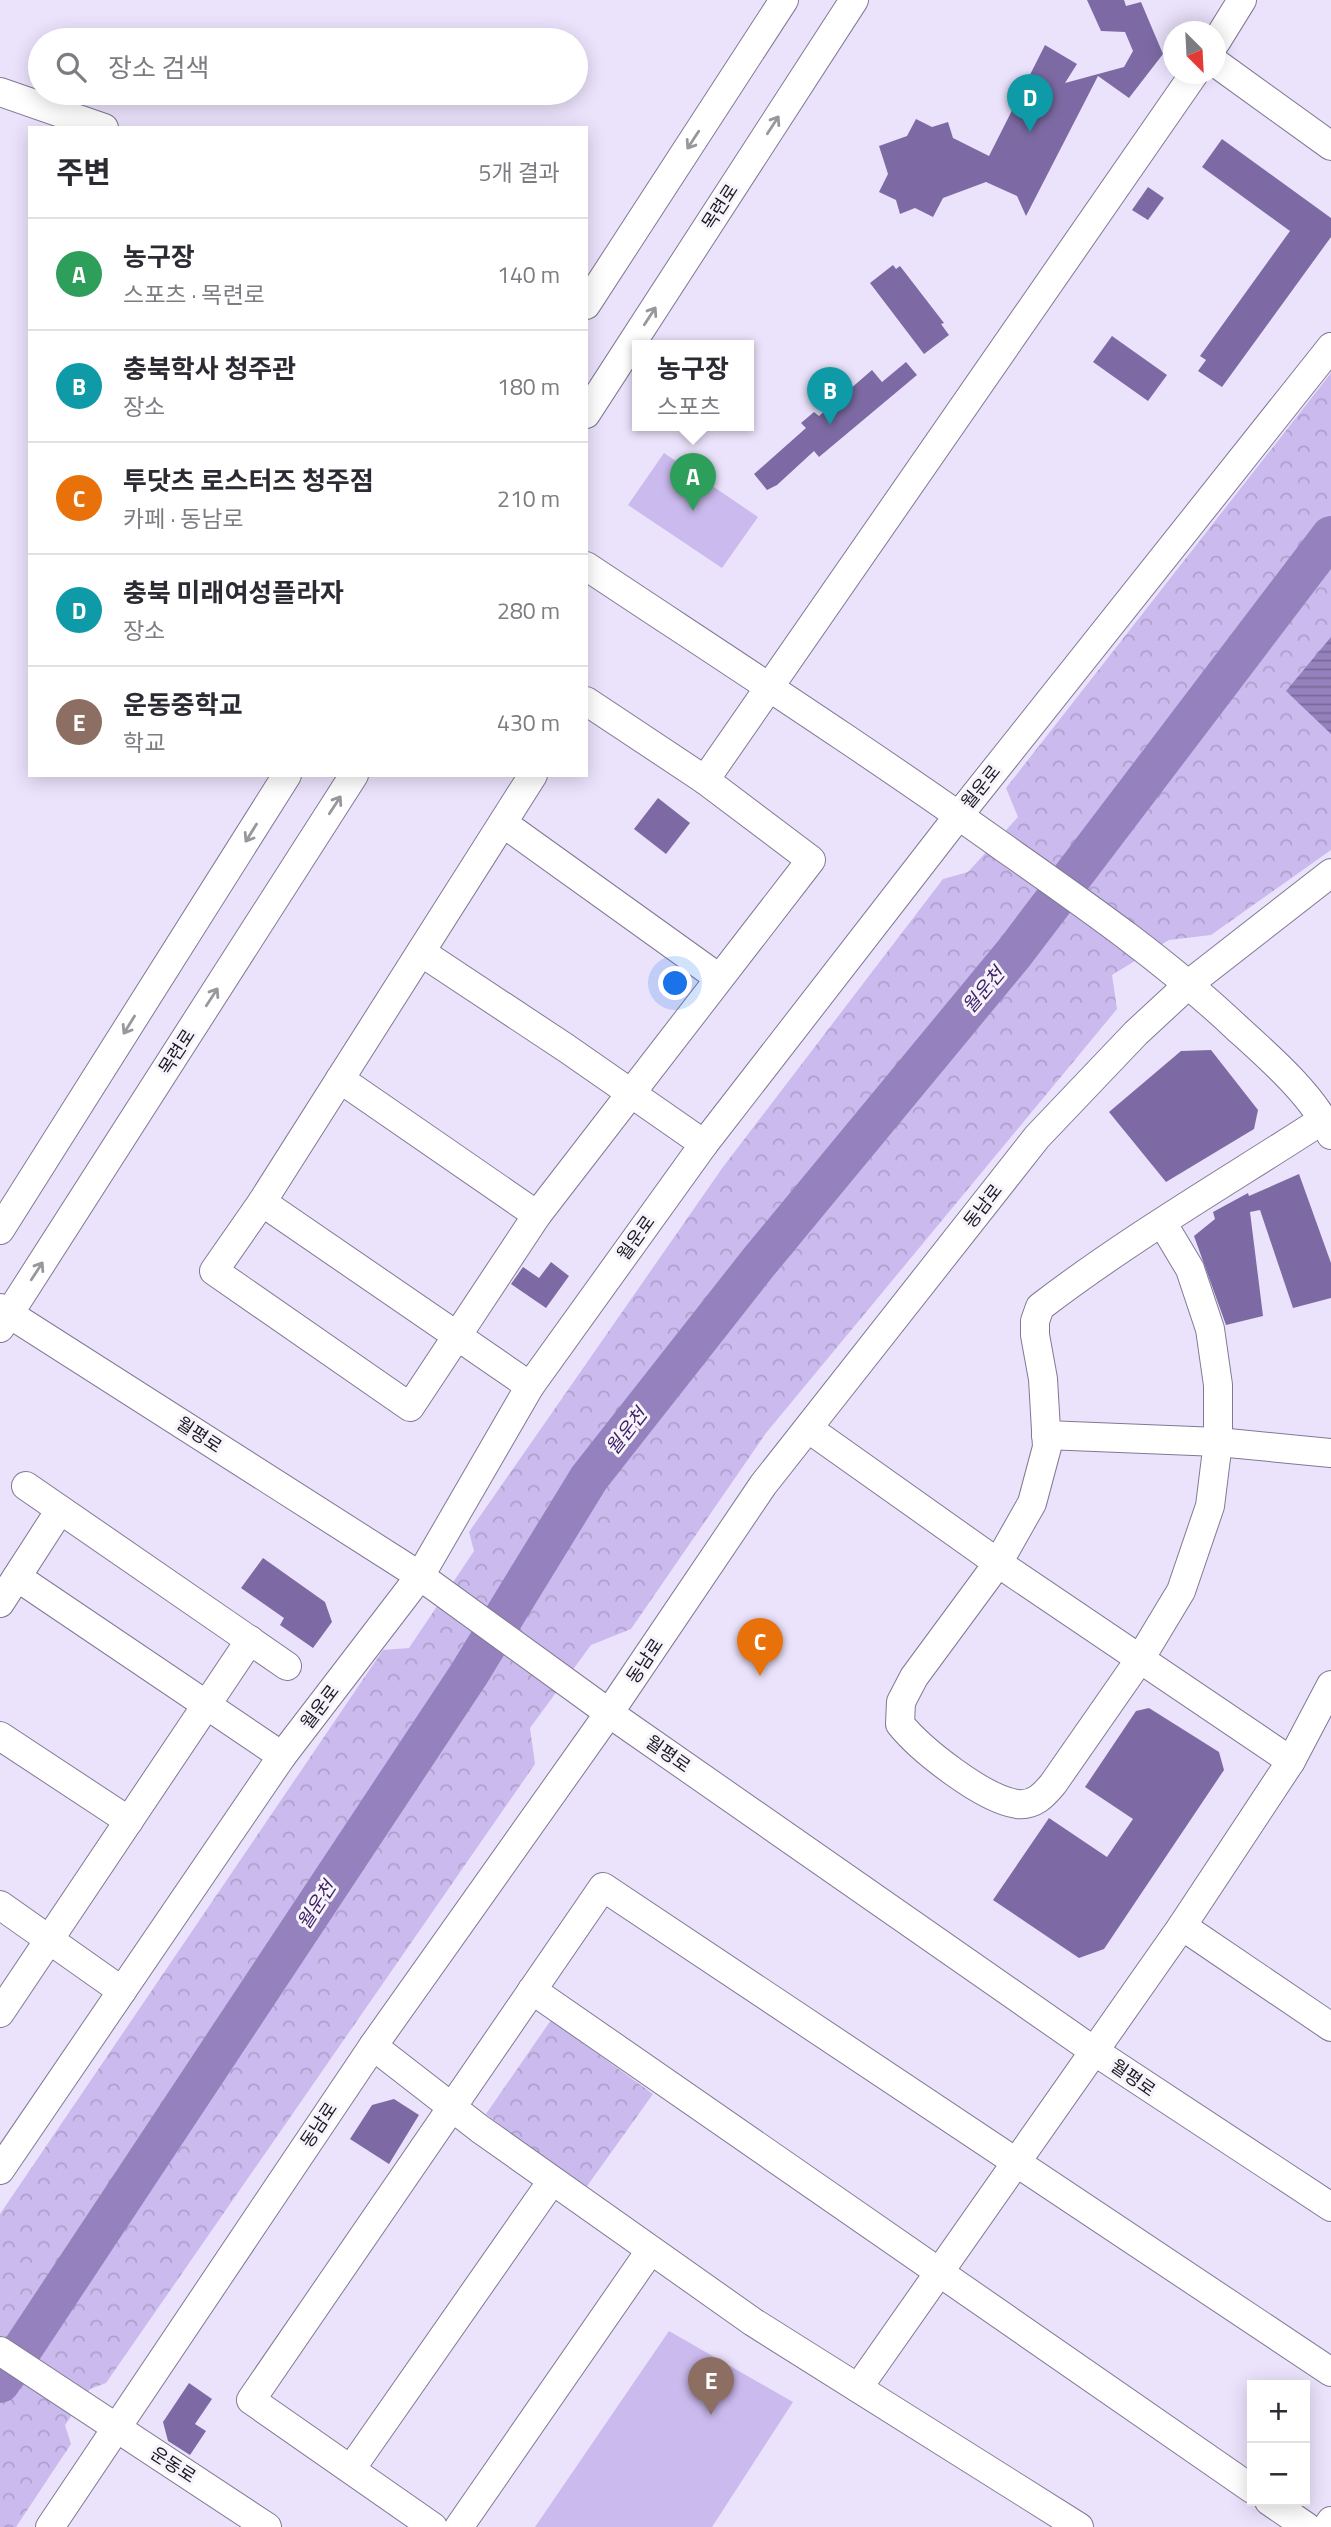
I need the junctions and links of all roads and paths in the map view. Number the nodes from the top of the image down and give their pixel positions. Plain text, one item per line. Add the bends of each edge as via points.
1 (784, 0) edge
2 (854, 0) edge
3 (1242, 0) edge
4 (1226, 26) edge
5 (1226, 70) edge
6 (1187, 84) edge
7 (0, 92) edge
8 (28, 102) edge
9 (38, 105) edge
10 (98, 126) edge
11 (1331, 146) edge
12 (588, 302) edge
13 (634, 340) edge
14 (632, 343) edge
15 (1331, 347) edge
16 (588, 411) edge
17 (588, 567) edge
18 (768, 687) junction
19 (588, 702) edge
20 (286, 777) edge
21 (353, 777) edge
22 (532, 777) edge
23 (705, 780) junction
24 (958, 815) junction
25 (503, 824) junction
26 (1331, 873) edge
27 (421, 953) junction
28 (719, 978) junction
29 (1190, 983) junction
30 (340, 1079) junction
31 (630, 1092) junction
32 (1328, 1127) edge
33 (704, 1144) junction
34 (261, 1202) junction
35 (537, 1215) junction
36 (1163, 1224) junction
37 (0, 1230) edge
38 (3, 1317) edge
39 (456, 1335) junction
40 (530, 1386) junction
41 (809, 1429) junction
42 (1046, 1435) junction
43 (1218, 1442) junction
44 (1331, 1453) edge
45 (26, 1486) dead end
46 (60, 1510) junction
47 (998, 1563) junction
48 (420, 1576) junction
49 (17, 1577) junction
50 (0, 1603) edge
51 (250, 1640) junction
52 (1140, 1659) junction
53 (287, 1666) dead end
54 (1331, 1685) edge
55 (207, 1706) junction
56 (609, 1713) junction
57 (0, 1735) edge
58 (282, 1756) junction
59 (1291, 1761) junction
60 (129, 1821) junction
61 (0, 1905) edge
62 (1182, 1926) junction
63 (50, 1938) junction
64 (532, 1990) junction
65 (122, 1991) junction
66 (0, 2013) edge
67 (1331, 2027) edge
68 (373, 2046) junction
69 (1094, 2051) junction
70 (452, 2107) junction
71 (1017, 2162) junction
72 (0, 2170) edge
73 (552, 2181) junction
74 (1331, 2207) edge
75 (650, 2251) junction
76 (939, 2272) junction
77 (0, 2351) edge
78 (1331, 2372) edge
79 (858, 2388) junction
80 (116, 2428) junction
81 (351, 2469) junction
82 (1247, 2486) edge
83 (1276, 2506) edge
84 (1331, 2521) edge
85 (50, 2527) edge
86 (267, 2527) edge
87 (433, 2527) edge
88 (459, 2527) edge
89 (1079, 2527) edge
90 (1307, 2527) edge
91 (1327, 2527) edge

1 -> 12 street
13 -> 2 street, 목련로
3 - 4 street
5 - 11 street
6 - 18 street
7 - 8 street
9 - 10 street
16 -> 14 street, 목련로
15 - 24 street, 월운로
17 - 18 street
18 - 23 street
18 - 24 street
19 - 23 street
20 -> 37 street
38 -> 21 street, 목련로
22 - 25 street
23 - 28 street via 811,860
24 - 29 street
24 - 33 street, 월운로
25 - 27 street
25 - 28 street
26 - 29 street, 동남로
27 - 30 street
27 - 31 street
28 - 31 street
29 - 32 street via 1263,1052
29 - 41 street, 동남로 via 1037,1137
30 - 34 street
30 - 35 street
31 - 33 street
31 - 35 street
32 - 36 street
33 - 40 street, 월운로
34 - 39 street
34 - 39 street via 214,1271 410,1407
35 - 39 street
36 - 42 street via 1040,1307 1035,1335
36 - 43 street via 1190,1269 1210,1329 1219,1385
38 - 48 street, 월평로
39 - 40 street
40 - 48 street, 월운로
41 - 47 street
41 - 56 street, 동남로 via 763,1485
42 - 43 street
42 - 47 street via 1032,1503
43 - 44 street
43 - 52 street via 1210,1506 1181,1591
45 - 46 street
46 - 49 street
46 - 51 street
47 - 52 street
47 - 52 street via 921,1667 901,1702 900,1724 919,1747 996,1797 1019,1804 1041,1799
48 - 56 street, 월평로
48 - 58 street, 월운로
49 - 50 street
49 - 55 street
51 - 53 street
51 - 55 street
52 - 59 street
54 - 59 street
55 - 58 street
55 - 60 street
56 - 68 street, 동남로
56 - 69 street, 월평로
57 - 60 street
58 - 65 street, 월운로
59 - 62 street
60 - 63 street
61 - 63 street
62 - 67 street
62 - 69 street
63 - 65 street
63 - 66 street
64 - 70 street
64 - 71 street via 603,1887
64 - 76 street
65 - 72 street, 월운로
68 - 70 street
68 - 80 street, 동남로
69 - 71 street
69 - 74 street, 월평로
70 - 73 street
70 - 81 street via 251,2400
71 - 76 street
71 - 78 street
73 - 75 street
73 - 81 street
75 - 79 street
75 - 88 street
76 - 79 street
76 - 82 street
77 - 80 street, 운동로
79 - 89 street
80 - 85 street, 동남로
80 - 86 street, 운동로
81 - 87 street
83 - 90 street
84 - 91 street

